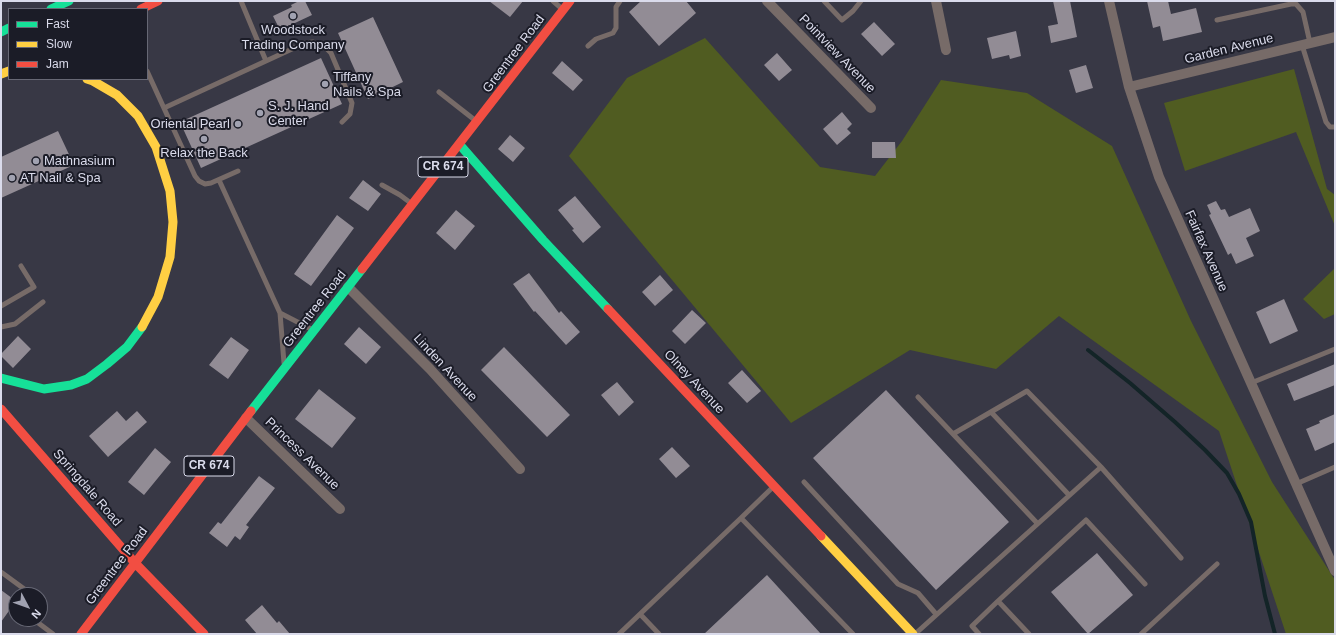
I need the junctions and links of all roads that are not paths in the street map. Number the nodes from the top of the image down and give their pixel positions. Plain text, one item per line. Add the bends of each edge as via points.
1 (68, 1) edge
2 (158, 1) edge
3 (241, 1) edge
4 (553, 1) edge
5 (570, 1) edge
6 (620, 1) edge
7 (767, 1) edge
8 (824, 1) edge
9 (861, 1) edge
10 (936, 1) edge
11 (1109, 1) edge
12 (53, 8) edge
13 (142, 8) edge
14 (563, 10) junction
15 (1217, 20) dead end
16 (1335, 37) edge
17 (1306, 44) junction
18 (588, 46) dead end
19 (946, 50) dead end
20 (266, 61) junction
21 (148, 73) edge
22 (90, 80) edge
23 (1129, 87) junction
24 (439, 92) dead end
25 (164, 108) junction
26 (871, 108) dead end
27 (342, 122) dead end
28 (477, 122) junction
29 (1335, 127) edge
30 (460, 146) junction
31 (238, 171) dead end
32 (219, 180) junction
33 (382, 185) dead end
34 (413, 204) junction
35 (21, 266) dead end
36 (348, 287) junction
37 (43, 302) dead end
38 (1, 306) edge
39 (280, 313) junction
40 (1, 327) edge
41 (314, 331) junction
42 (1335, 349) edge
43 (284, 369) junction
44 (1, 378) edge
45 (1251, 383) junction
46 (918, 397) dead end
47 (1, 409) edge
48 (991, 412) junction
49 (246, 418) junction
50 (953, 434) junction
51 (1101, 466) junction
52 (1335, 467) edge
53 (520, 469) dead end
54 (804, 482) dead end
55 (1296, 484) junction
56 (774, 486) junction
57 (1069, 495) junction
58 (340, 509) dead end
59 (741, 518) junction
60 (1037, 523) junction
61 (1182, 558) dead end
62 (135, 563) junction
63 (1217, 564) dead end
64 (1335, 571) edge
65 (1, 572) edge
66 (1145, 584) dead end
67 (22, 587) edge
68 (998, 601) junction
69 (640, 614) junction
70 (936, 614) junction
71 (44, 627) edge
72 (53, 634) edge
73 (81, 634) edge
74 (204, 634) edge
75 (619, 634) edge
76 (659, 634) edge
77 (853, 634) edge
78 (914, 634) edge
79 (979, 634) edge
80 (1029, 634) edge
81 (1141, 634) edge

1 - 12 main road
2 - 13 main road
3 - 20 lane
4 - 14 lane
5 - 14 main road, Greentree Road / CR 674
6 - 18 lane via 616,7 616,28 613,33 596,39
7 - 26 street, Pointview Avenue
8 - 9 lane via 842,20
10 - 19 street
11 - 23 street, Fairfax Avenue
14 - 28 main road, Greentree Road / CR 674
15 - 17 lane via 1296,4 1303,12
16 - 17 street, Garden Avenue
17 - 23 street, Garden Avenue
17 - 29 lane via 1326,122 1330,127
20 - 25 lane
20 - 27 lane via 305,43 313,42 326,48 331,53 352,103 350,114
21 - 25 lane
22 - 44 main road via 111,91 138,116 156,147 170,191 173,222 170,257 158,297 143,325 127,347 87,379 71,385 44,389
23 - 45 street, Fairfax Avenue via 1159,177
24 - 28 lane
25 - 32 lane via 195,176 205,184
28 - 30 main road, Greentree Road / CR 674
30 - 34 main road, Greentree Road / CR 674
30 - 56 main road, Olney Avenue via 543,240
31 - 32 lane
32 - 39 lane
33 - 34 lane
34 - 36 main road, Greentree Road / CR 674
35 - 38 lane via 34,287
36 - 41 main road, Greentree Road / CR 674
36 - 53 street, Linden Avenue via 430,369
37 - 40 lane via 15,324
39 - 41 lane
39 - 43 lane
41 - 43 main road, Greentree Road / CR 674
42 - 45 lane
43 - 49 main road, Greentree Road / CR 674
45 - 55 street, Fairfax Avenue
46 - 50 lane
47 - 62 main road, Springdale Road
48 - 50 lane
48 - 51 lane via 1027,391
48 - 57 lane
49 - 58 street, Princess Avenue
49 - 62 main road, Greentree Road / CR 674
50 - 60 lane
51 - 57 lane
51 - 61 lane
52 - 55 lane
54 - 70 lane via 898,584 918,593
55 - 64 street, Fairfax Avenue
56 - 59 lane
56 - 78 main road, Olney Avenue
57 - 60 lane
59 - 69 lane
59 - 77 lane
60 - 70 lane
62 - 73 main road, Greentree Road / CR 674
62 - 74 main road, Springdale Road
63 - 81 lane
65 - 67 lane
66 - 68 lane via 1086,520
68 - 79 lane via 972,626
68 - 80 lane
69 - 75 lane
69 - 76 lane
70 - 78 lane
71 - 72 lane

